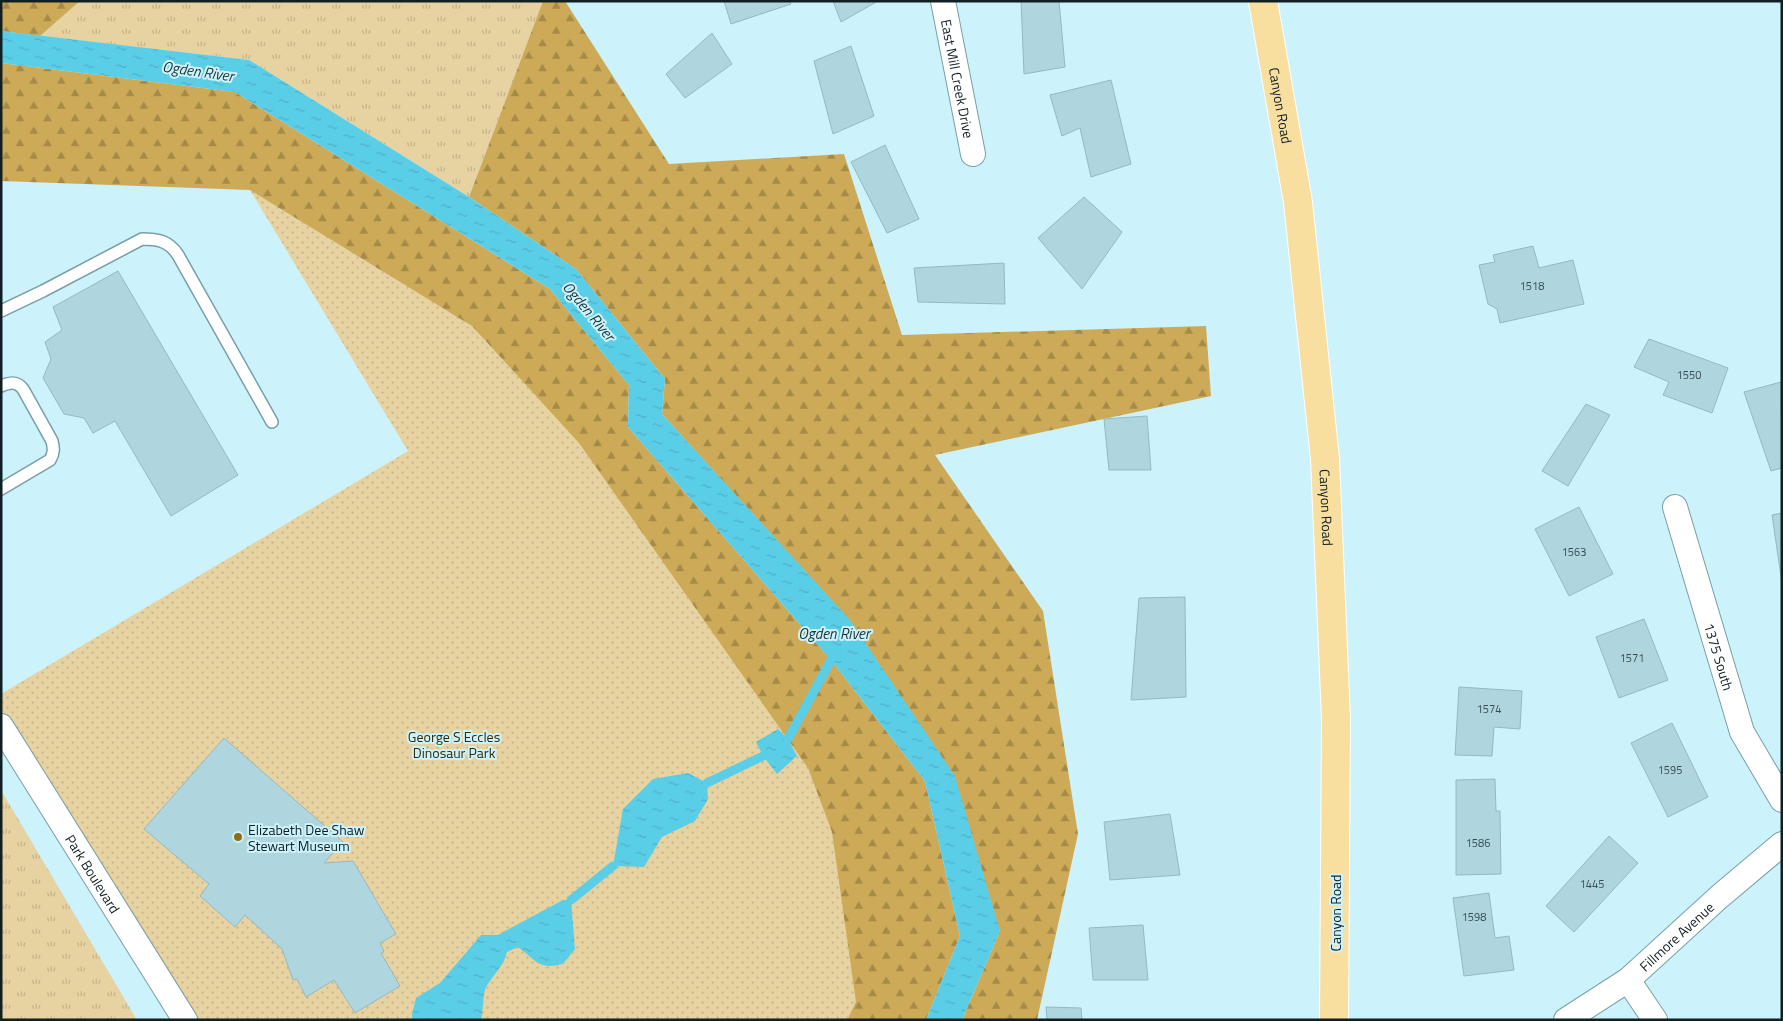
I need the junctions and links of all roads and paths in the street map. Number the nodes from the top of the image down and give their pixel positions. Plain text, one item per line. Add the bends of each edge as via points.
1 (943, 1) edge
2 (1263, 1) edge
3 (973, 154) dead end
4 (1, 311) edge
5 (1, 386) edge
6 (272, 422) dead end
7 (1, 490) edge
8 (1674, 506) dead end
9 (1, 726) edge
10 (1782, 800) edge
11 (1782, 844) edge
12 (1628, 980) junction
13 (185, 1020) edge
14 (1334, 1020) edge
15 (1566, 1020) edge
16 (1655, 1020) edge

1 - 3 street, East Mill Creek Drive
2 - 14 main road, Canyon Road via 1298,202 1325,459 1336,719
4 - 6 lane via 142,240 164,241 178,255
5 - 7 lane via 19,384 54,448 50,460
8 - 10 street, 1375 South via 1742,732
9 - 13 street, Park Boulevard
11 - 12 street, Fillmore Avenue
12 - 15 street, Fillmore Avenue
12 - 16 street

